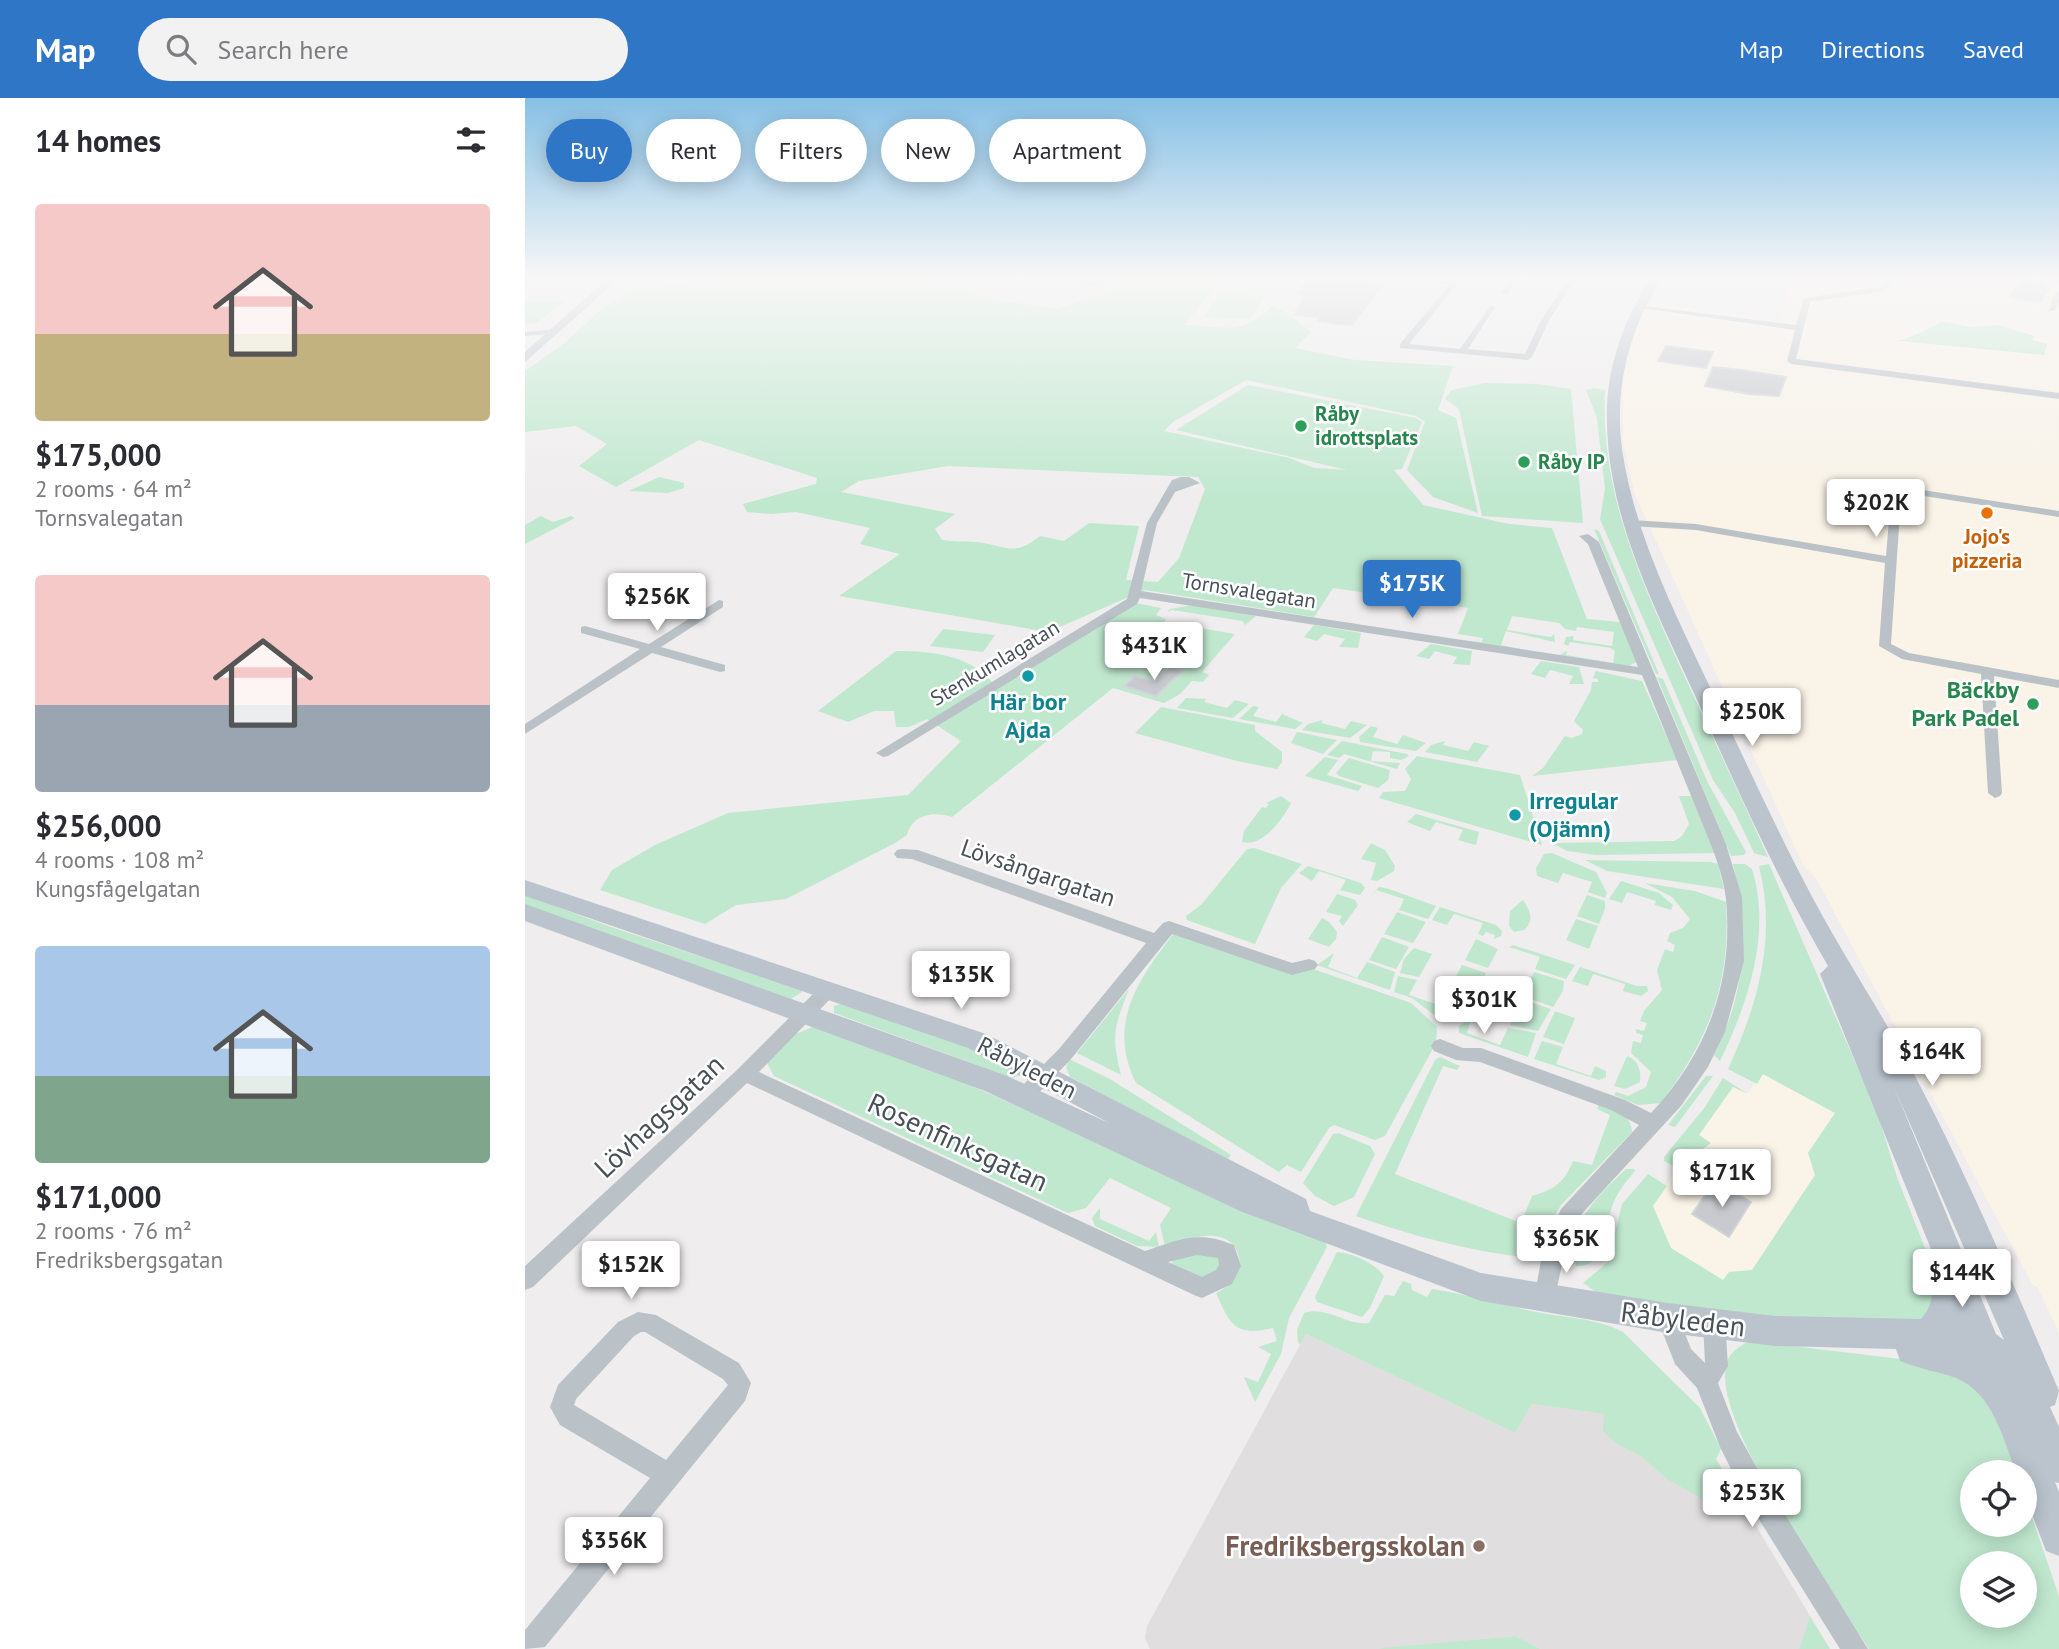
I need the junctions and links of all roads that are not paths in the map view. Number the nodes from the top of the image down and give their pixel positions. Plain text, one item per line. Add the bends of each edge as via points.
1 (1456, 351) edge
2 (1532, 351) edge
3 (1620, 351) edge
4 (1793, 351) edge
5 (1462, 352) joint
6 (2059, 396) edge
7 (1172, 490) dead end
8 (2059, 514) edge
9 (1631, 523) junction
10 (1584, 536) dead end
11 (1890, 560) junction
12 (1136, 594) junction
13 (719, 604) dead end
14 (585, 629) dead end
15 (650, 648) junction
16 (720, 668) dead end
17 (1987, 671) junction
18 (1647, 672) junction
19 (2059, 684) edge
20 (525, 730) edge
21 (883, 753) dead end
22 (1994, 793) dead end
23 (902, 854) dead end
24 (525, 888) edge
25 (1807, 909) junction
26 (525, 912) edge
27 (1158, 941) junction
28 (1309, 965) dead end
29 (828, 990) junction
30 (806, 1013) junction
31 (1440, 1046) dead end
32 (745, 1074) junction
33 (1034, 1085) junction
34 (1653, 1123) junction
35 (1941, 1235) junction
36 (1147, 1260) dead end
37 (525, 1280) edge
38 (2001, 1296) junction
39 (1545, 1299) junction
40 (1668, 1318) junction
41 (1714, 1322) junction
42 (1913, 1342) junction
43 (1985, 1345) junction
44 (1706, 1381) junction
45 (2015, 1423) junction
46 (2059, 1432) edge
47 (2059, 1466) edge
48 (670, 1476) junction
49 (2059, 1538) edge
50 (526, 1649) edge
51 (1854, 1649) edge

1 - 5 street
2 - 5 street via 1526,357
3 - 9 main road via 1612,409 1615,449
4 - 6 street via 1791,361
7 - 12 street via 1152,523
8 - 11 street via 1910,491 1896,496
9 - 11 street via 1696,527
9 - 25 main road via 1663,605
10 - 18 street via 1593,542
11 - 17 street via 1885,646 1906,656
12 - 18 street, Tornsvalegatan
12 - 21 street, Stenkumlagatan via 1133,601
13 - 15 street
14 - 15 street
15 - 16 street
15 - 20 street
17 - 19 street
17 - 22 street
18 - 34 street via 1718,844 1731,881 1736,921 1736,961 1716,1032 1674,1101
23 - 27 street, Lövsångargatan via 913,854
24 - 29 main road, Råbyleden
25 - 35 main road
25 - 38 main road via 1876,1029
26 - 30 main road, Råbyleden
27 - 28 street via 1169,928 1292,969
27 - 33 street
29 - 30 street, Lövhagsgatan
29 - 33 main road, Råbyleden via 977,1041
30 - 32 street, Lövhagsgatan
30 - 33 main road, Råbyleden
31 - 34 street via 1462,1055 1481,1055 1563,1084
32 - 36 street, Rosenfinksgatan
32 - 37 street, Lövhagsgatan
33 - 39 main road, Råbyleden via 1250,1202 1481,1287
34 - 39 street via 1568,1215 1553,1255
35 - 42 main road via 1935,1246 1949,1301 1944,1317
35 - 43 main road
38 - 43 main road via 1999,1330
38 - 46 main road
39 - 40 main road, Råbyleden
40 - 41 main road, Råbyleden
40 - 44 street via 1683,1356
41 - 42 main road, Råbyleden via 1775,1331 1795,1341
41 - 44 street via 1717,1366
42 - 43 main road via 1961,1352
42 - 45 main road via 1914,1357 1956,1361 1987,1378
43 - 45 main road
43 - 47 main road via 2016,1371
44 - 51 street via 1754,1488
45 - 49 main road
48 - 48 street via 737,1393 740,1383 731,1371 648,1322 638,1322 566,1393 562,1407 568,1417
48 - 50 street

